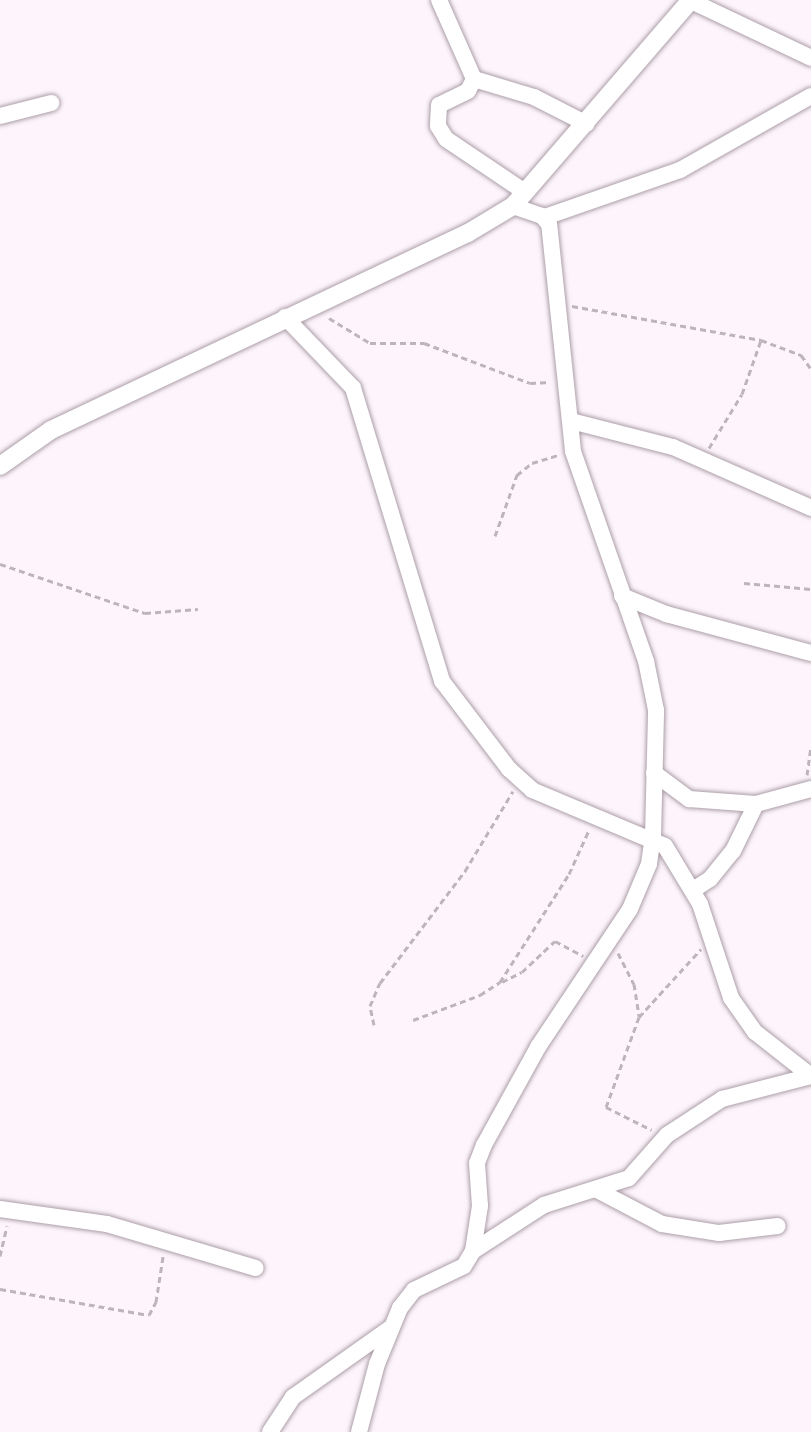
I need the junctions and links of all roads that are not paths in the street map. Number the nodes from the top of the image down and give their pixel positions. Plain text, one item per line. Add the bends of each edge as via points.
1 (439, 0) edge
2 (690, 0) edge
3 (811, 58) edge
4 (474, 79) junction
5 (811, 96) edge
6 (51, 103) dead end
7 (0, 116) edge
8 (587, 124) junction
9 (519, 199) junction
10 (545, 217) junction
11 (285, 317) junction
12 (571, 421) junction
13 (0, 466) edge
14 (811, 508) edge
15 (622, 596) junction
16 (811, 653) edge
17 (654, 773) junction
18 (808, 790) edge
19 (756, 804) junction
20 (653, 837) junction
21 (693, 890) junction
22 (811, 1076) edge
23 (597, 1190) junction
24 (4, 1212) edge
25 (778, 1226) dead end
26 (473, 1251) junction
27 (256, 1268) dead end
28 (389, 1329) junction
29 (270, 1432) edge
30 (359, 1432) edge

1 - 4 street
2 - 3 street
2 - 8 street
4 - 8 street via 534,97
4 - 9 street via 468,91 439,105 438,126 446,139
5 - 10 street via 680,170
6 - 7 street
8 - 9 street
9 - 10 street
9 - 11 street via 468,233
10 - 12 street
11 - 13 street via 51,430
11 - 20 street via 353,388 442,681 522,780 594,819
12 - 14 street via 703,458
12 - 15 street via 573,451
15 - 16 street via 666,614
15 - 17 street via 656,710
17 - 19 street via 689,799
17 - 20 street
18 - 19 street
19 - 21 street via 733,851
20 - 21 street via 675,857
20 - 26 street via 640,890 538,1047 484,1145 477,1163 480,1206
21 - 22 street via 731,998 755,1032
22 - 23 street via 736,1093 667,1135 629,1178
23 - 25 street via 662,1224 719,1233
23 - 26 street via 544,1205
24 - 27 street via 107,1224
26 - 28 street via 450,1276 414,1290
28 - 29 street via 293,1397
28 - 30 street

